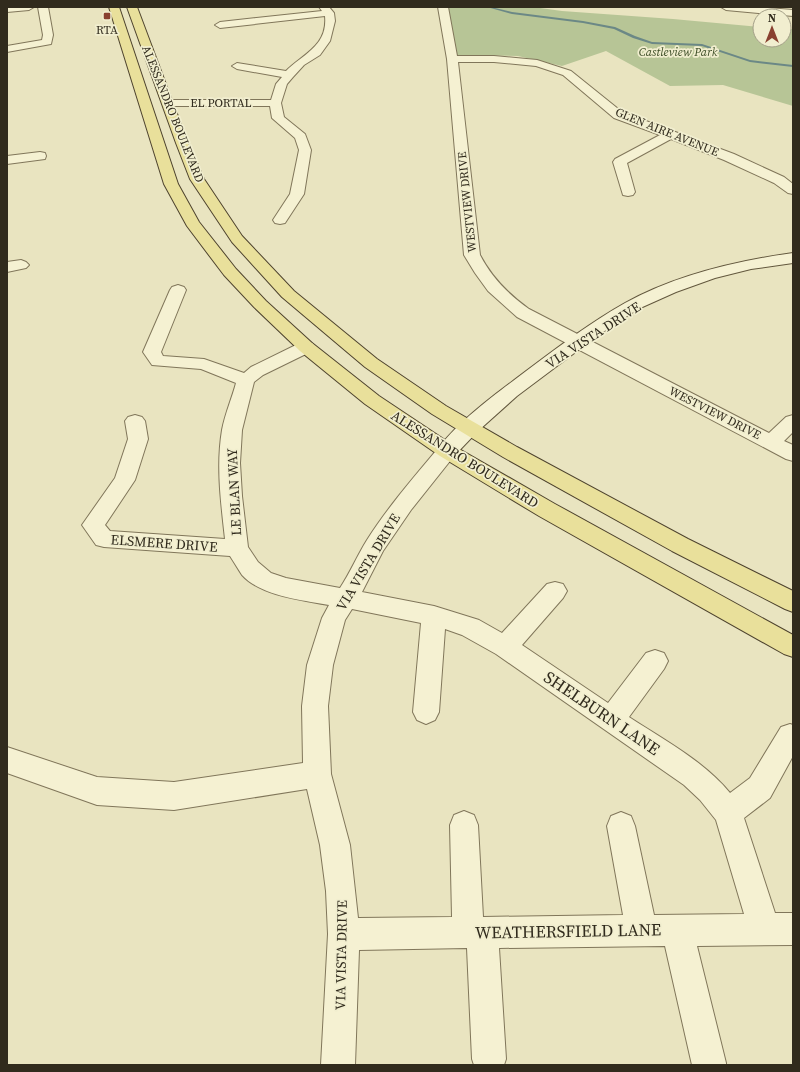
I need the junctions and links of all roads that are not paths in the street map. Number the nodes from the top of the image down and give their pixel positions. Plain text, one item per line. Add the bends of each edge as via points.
1 (29, 7) edge
2 (43, 7) edge
3 (114, 7) edge
4 (132, 7) edge
5 (443, 7) edge
6 (726, 7) edge
7 (7, 9) edge
8 (326, 10) edge
9 (793, 13) edge
10 (220, 25) dead end
11 (7, 49) edge
12 (452, 59) junction
13 (237, 66) dead end
14 (289, 75) junction
15 (168, 103) junction
16 (275, 103) junction
17 (670, 135) junction
18 (40, 156) dead end
19 (7, 160) edge
20 (793, 190) edge
21 (628, 192) dead end
22 (280, 220) dead end
23 (793, 258) edge
24 (178, 290) dead end
25 (577, 342) junction
26 (306, 346) junction
27 (246, 380) junction
28 (793, 421) edge
29 (134, 422) dead end
30 (468, 427) junction
31 (771, 442) junction
32 (447, 451) junction
33 (793, 454) edge
34 (237, 548) junction
35 (555, 591) dead end
36 (346, 599) junction
37 (793, 602) edge
38 (434, 616) junction
39 (505, 647) junction
40 (793, 647) edge
41 (655, 661) dead end
42 (426, 712) dead end
43 (612, 719) junction
44 (790, 736) dead end
45 (7, 760) edge
46 (317, 774) junction
47 (728, 813) junction
48 (464, 824) dead end
49 (621, 826) dead end
50 (641, 930) junction
51 (677, 930) junction
52 (779, 930) edge
53 (475, 932) junction
54 (344, 934) junction
55 (489, 1059) dead end
56 (708, 1063) dead end
57 (338, 1065) edge

1 - 7 street
2 - 11 street via 47,42
3 - 26 main road, ALESSANDRO BOULEVARD via 171,184 192,223 230,272
4 - 15 main road, ALESSANDRO BOULEVARD
5 - 12 street, WESTVIEW DRIVE
6 - 9 street
8 - 10 street
8 - 14 street via 330,21 325,41 316,53 300,63
12 - 17 street, GLEN AIRE AVENUE via 537,63 567,73 618,115
12 - 25 street, WESTVIEW DRIVE via 472,256 482,274 501,296 523,313
13 - 14 street
14 - 16 street via 282,84
15 - 16 street, EL PORTAL
15 - 30 main road, ALESSANDRO BOULEVARD via 197,179 218,214 260,266 288,294 371,363
16 - 22 street via 278,118 300,138 306,150 297,194
17 - 20 street, GLEN AIRE AVENUE via 729,157 779,180
17 - 21 street via 620,162
18 - 19 street
23 - 25 street, VIA VISTA DRIVE via 772,260 691,280 632,307
24 - 27 street via 152,352 158,361 204,364
25 - 30 street, VIA VISTA DRIVE via 517,385
25 - 31 street, WESTVIEW DRIVE
26 - 27 street via 257,371
26 - 32 main road, ALESSANDRO BOULEVARD via 372,400
27 - 34 street, LE BLAN WAY via 232,430 230,463
28 - 31 street
29 - 34 street, ELSMERE DRIVE via 138,439 125,480 93,525 104,539
30 - 32 street, VIA VISTA DRIVE
30 - 37 main road, ALESSANDRO BOULEVARD via 666,537
31 - 33 street, WESTVIEW DRIVE
32 - 36 street, VIA VISTA DRIVE via 374,547
32 - 40 main road, ALESSANDRO BOULEVARD via 547,510
34 - 36 street, LE BLAN WAY via 250,568 263,579 286,587
35 - 39 street
36 - 38 street, SHELBURN LANE
36 - 46 street, VIA VISTA DRIVE via 334,618 320,665 315,706
38 - 39 street, SHELBURN LANE via 470,627
38 - 42 street
39 - 43 street, SHELBURN LANE
41 - 43 street
43 - 47 street, SHELBURN LANE via 694,776 710,790
44 - 47 street via 760,788
45 - 46 street via 97,791 174,796
46 - 54 street, VIA VISTA DRIVE via 335,845
47 - 52 street, SHELBURN LANE
48 - 53 street
49 - 50 street
50 - 51 street, WEATHERSFIELD LANE
50 - 53 street, WEATHERSFIELD LANE
51 - 52 street, WEATHERSFIELD LANE
51 - 56 street
53 - 54 street, WEATHERSFIELD LANE
53 - 55 street
54 - 57 street, VIA VISTA DRIVE

